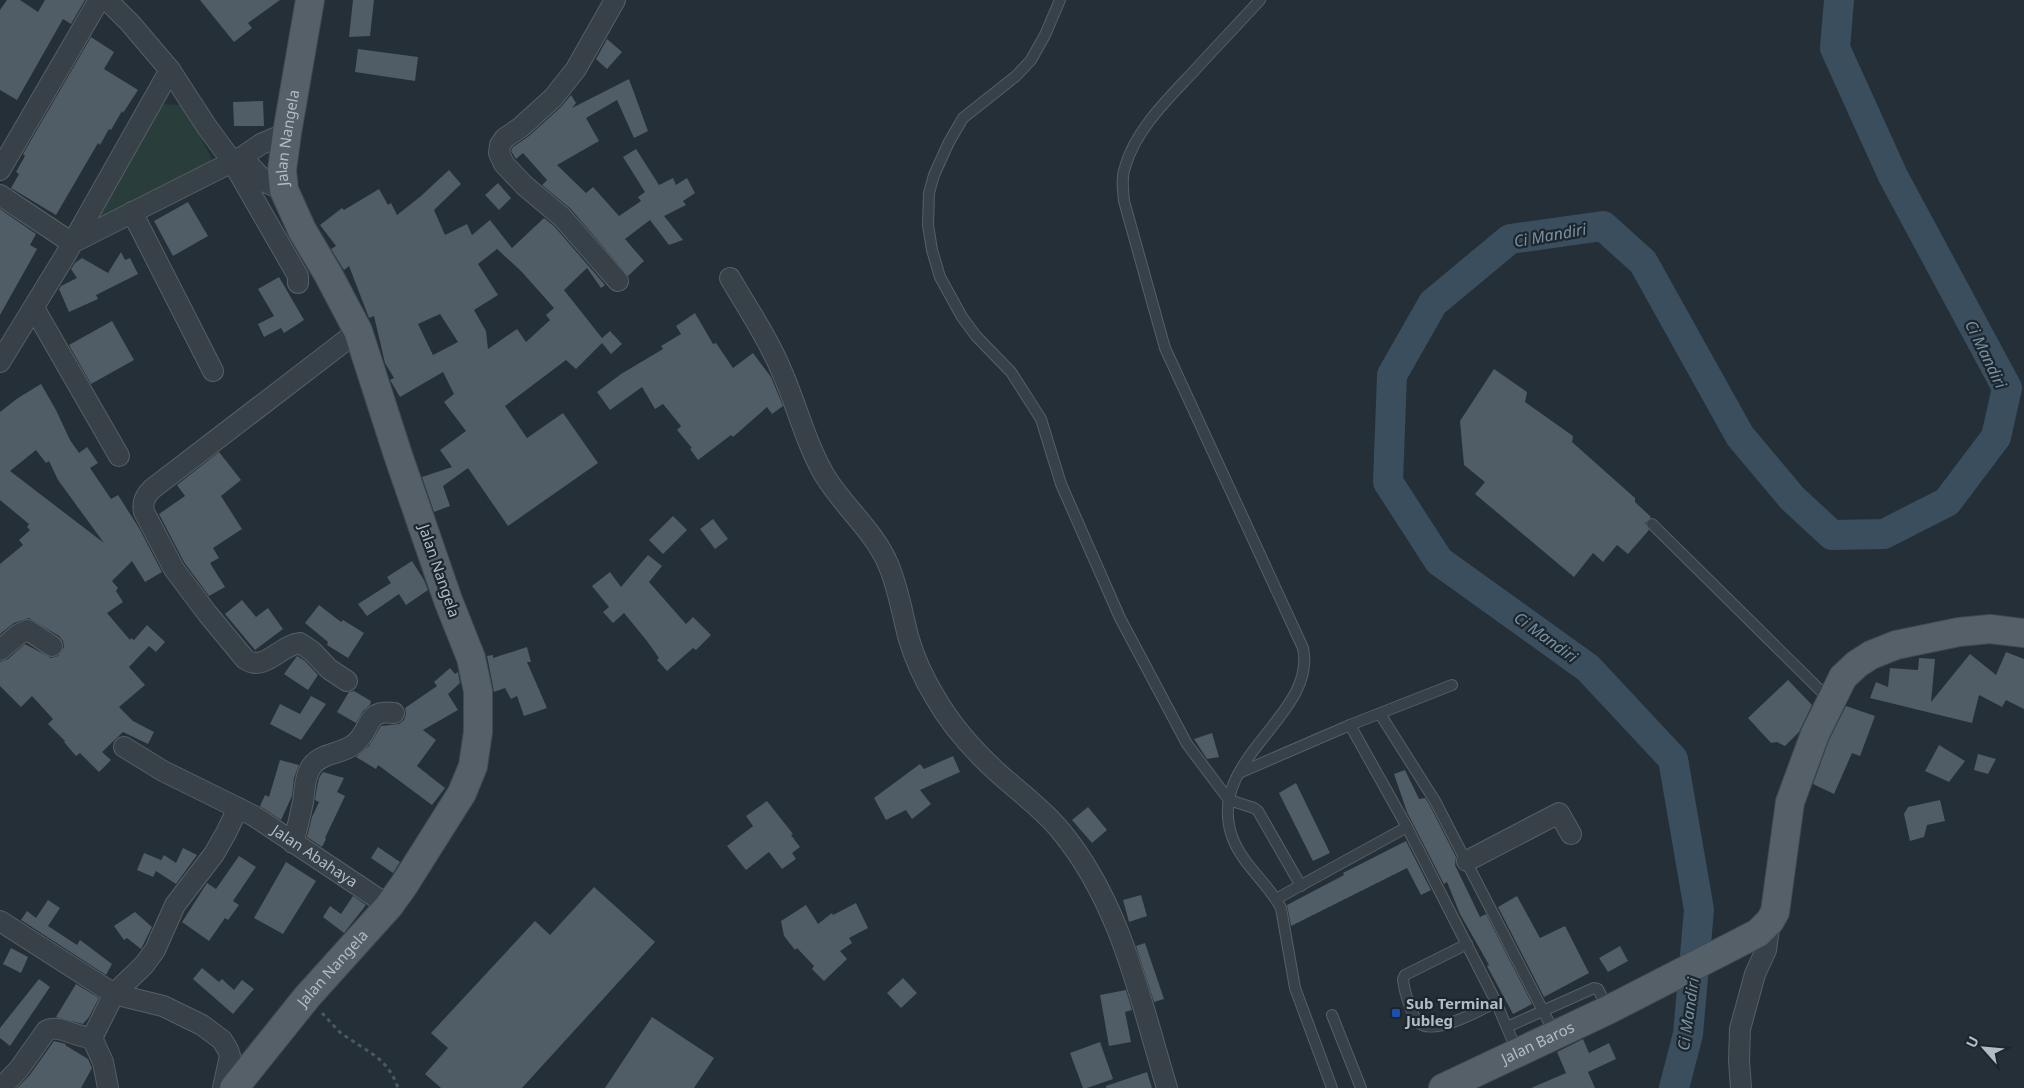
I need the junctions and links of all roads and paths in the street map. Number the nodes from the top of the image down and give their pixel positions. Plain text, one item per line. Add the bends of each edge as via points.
1 (99, 0) edge
2 (107, 0) edge
3 (310, 0) edge
4 (614, 0) edge
5 (1060, 0) edge
6 (1260, 0) edge
7 (170, 70) junction
8 (287, 133) junction
9 (237, 159) junction
10 (0, 170) edge
11 (284, 190) junction
12 (0, 195) edge
13 (132, 212) junction
14 (72, 243) junction
15 (730, 278) dead end
16 (618, 280) dead end
17 (298, 282) dead end
18 (34, 308) junction
19 (358, 331) junction
20 (0, 362) edge
21 (213, 371) dead end
22 (119, 456) dead end
23 (1652, 524) dead end
24 (2024, 633) edge
25 (52, 646) dead end
26 (0, 650) edge
27 (348, 681) dead end
28 (1452, 686) dead end
29 (1830, 700) junction
30 (394, 713) dead end
31 (1380, 714) junction
32 (1350, 725) junction
33 (124, 747) dead end
34 (1238, 773) junction
35 (1228, 800) junction
36 (238, 808) junction
37 (1407, 827) junction
38 (1571, 834) dead end
39 (293, 844) junction
40 (1467, 861) junction
41 (1301, 886) junction
42 (1276, 899) junction
43 (389, 906) junction
44 (0, 921) edge
45 (1770, 921) junction
46 (1467, 944) junction
47 (114, 994) junction
48 (307, 997) junction
49 (1496, 1002) junction
50 (1608, 1010) junction
51 (1544, 1011) junction
52 (1332, 1015) dead end
53 (1507, 1027) junction
54 (1556, 1035) junction
55 (92, 1038) junction
56 (1518, 1052) junction
57 (1, 1088) edge
58 (108, 1088) edge
59 (222, 1088) edge
60 (234, 1088) edge
61 (398, 1088) edge
62 (1167, 1088) edge
63 (1332, 1088) edge
64 (1361, 1088) edge
65 (1443, 1088) edge
66 (1741, 1088) edge

1 - 10 street
2 - 7 street
3 - 8 main road, Jalan Nangela
4 - 16 street via 570,76 553,98 505,138 498,153 504,164 562,217
5 - 35 lane via 1031,60 963,118 949,142 929,193 928,225 932,250 940,277 962,317 1011,372 1041,419 1061,484 1120,618 1187,744
6 - 34 lane via 1162,105 1136,142 1124,168 1122,184 1124,202 1165,348 1285,605 1304,654 1304,670 1294,696
7 - 9 street via 207,128
7 - 14 street
8 - 9 street
8 - 11 main road, Jalan Nangela via 282,170
9 - 11 street via 265,182
9 - 13 street
9 - 17 street via 298,276
11 - 19 main road, Jalan Nangela via 302,230
12 - 14 street
13 - 14 street
13 - 21 street
14 - 18 street
15 - 62 street via 767,338 825,476 888,564 909,639 933,695 968,743 1058,827 1094,881 1113,917 1142,999
18 - 20 street
18 - 22 street
19 - 27 street via 147,493 143,504 144,512 174,569 245,659 259,664 300,643
19 - 43 main road, Jalan Nangela via 448,600 471,658 480,712 473,766 462,793
23 - 29 lane
24 - 29 main road via 1990,629 1896,645 1857,664 1843,677
25 - 26 street via 28,630
28 - 31 lane
29 - 45 main road via 1790,802 1778,896
30 - 39 street via 379,712 354,744 312,765
31 - 32 lane
31 - 40 lane via 1435,801
32 - 34 lane
32 - 37 lane
33 - 36 street, Jalan Abahaya via 163,771
34 - 35 lane
35 - 41 lane via 1258,811
35 - 42 lane via 1234,840
36 - 39 street, Jalan Abahaya
36 - 47 street via 214,854 175,905 155,950
37 - 41 lane
37 - 46 lane
38 - 40 street via 1559,813
39 - 43 street, Jalan Abahaya
40 - 51 lane
41 - 42 lane
42 - 63 lane via 1284,922 1296,988
43 - 48 main road, Jalan Nangela
44 - 47 street
45 - 50 main road, Jalan Baros via 1749,938
45 - 66 street via 1766,950 1740,1029
46 - 49 lane
46 - 49 lane via 1402,979 1418,1022 1429,1026 1463,1019
47 - 55 street
47 - 59 street via 177,1011 202,1024 222,1040 230,1056
48 - 60 main road, Jalan Nangela
48 - 61 path via 338,1031 383,1061
49 - 53 lane
50 - 51 lane via 1600,992 1594,988
50 - 54 main road, Jalan Baros
51 - 53 lane
51 - 54 lane
52 - 64 lane
53 - 56 lane
54 - 56 main road, Jalan Baros
55 - 57 street via 51,1028
55 - 58 street via 103,1062
56 - 65 main road, Jalan Baros

